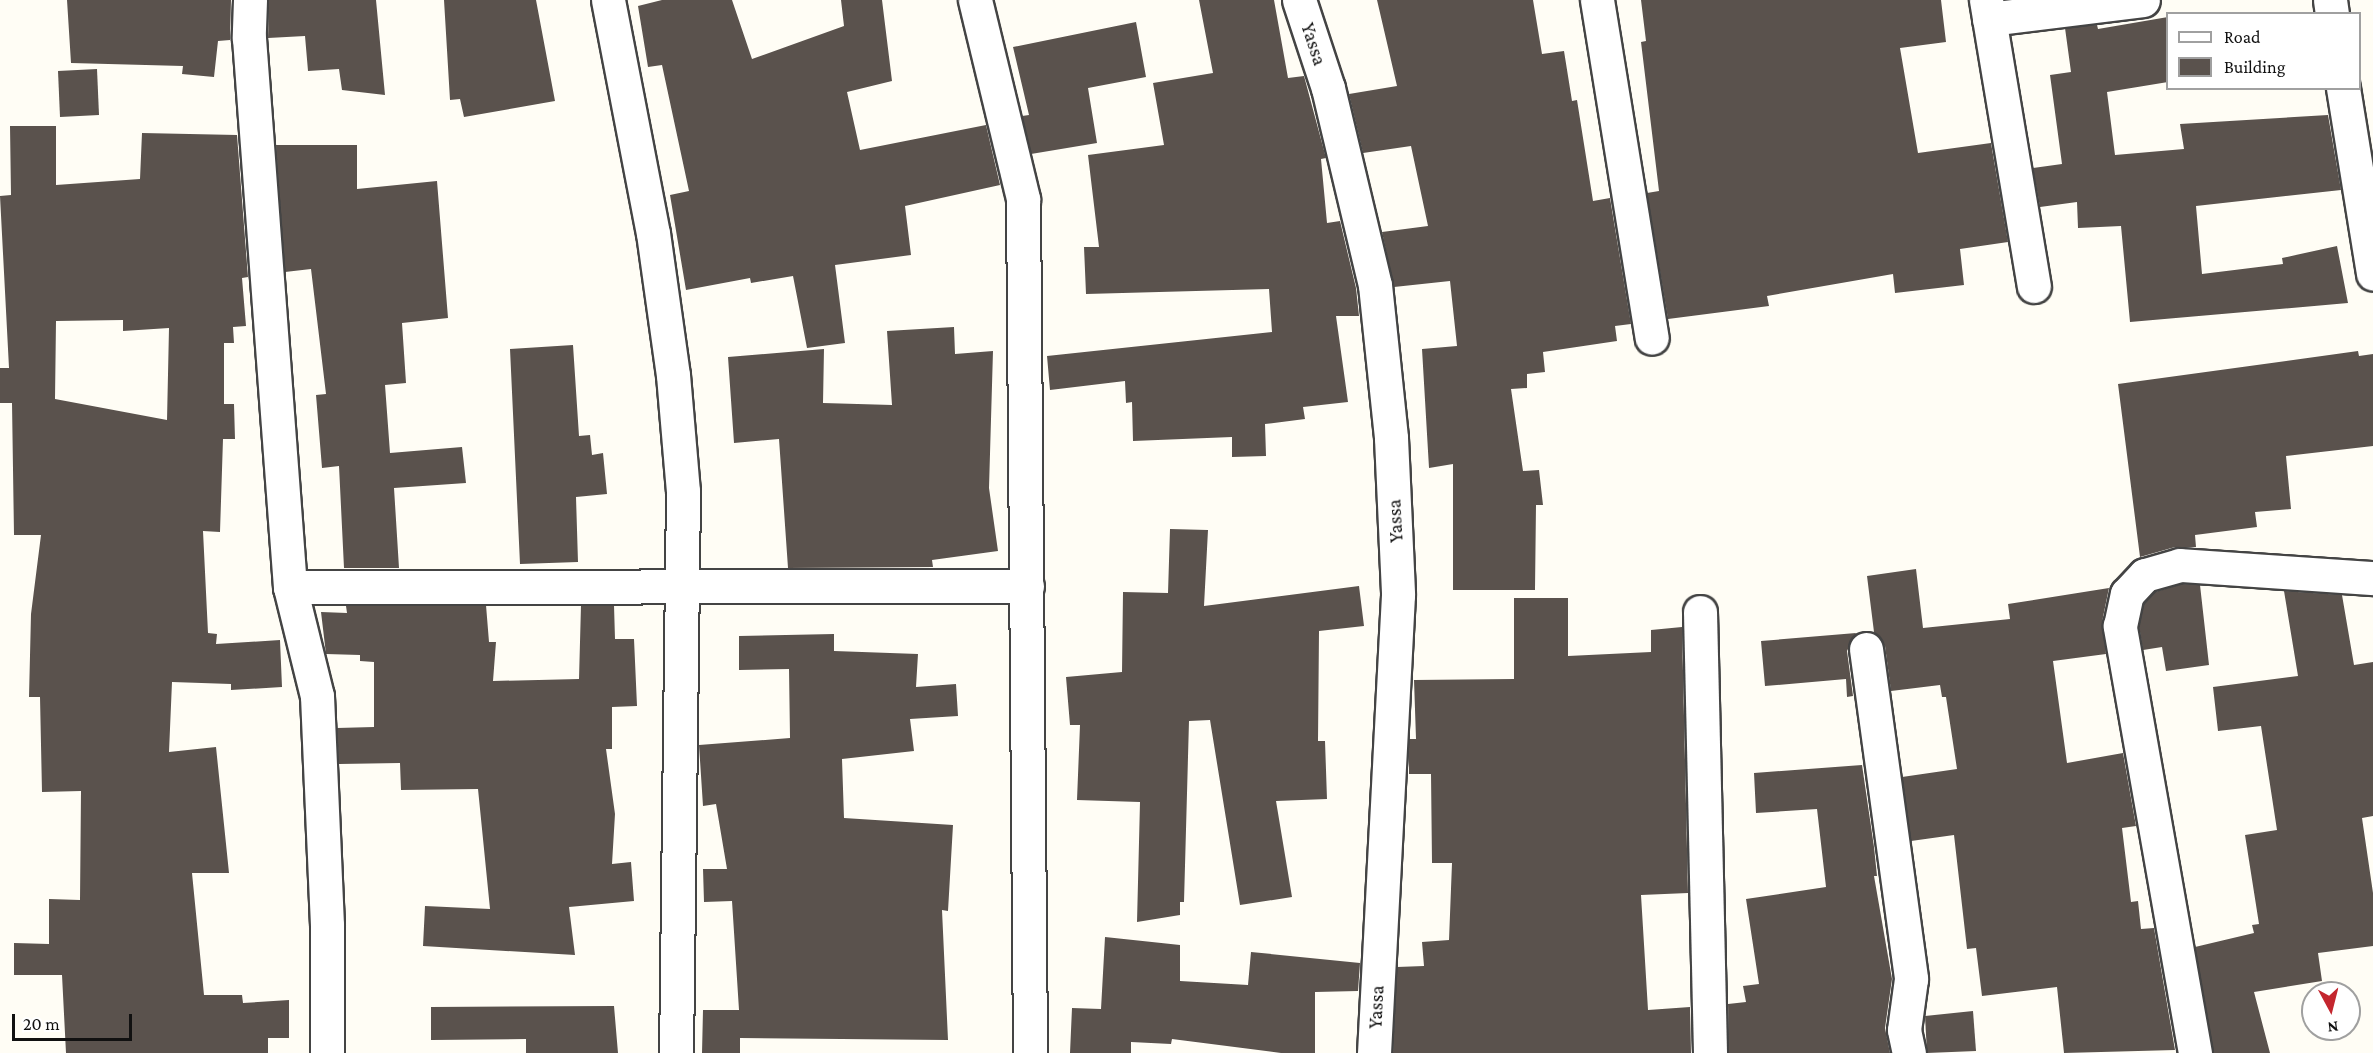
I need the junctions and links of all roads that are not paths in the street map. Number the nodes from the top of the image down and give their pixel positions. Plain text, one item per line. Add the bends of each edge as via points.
1 (250, 0) edge
2 (608, 0) edge
3 (975, 0) edge
4 (1299, 0) edge
5 (1597, 0) edge
6 (2143, 0) edge
7 (1987, 9) edge
8 (2343, 90) edge
9 (2367, 213) edge
10 (2373, 274) edge
11 (2034, 286) dead end
12 (1652, 338) dead end
13 (2373, 578) edge
14 (680, 584) junction
15 (1027, 586) junction
16 (290, 587) junction
17 (1700, 612) dead end
18 (1866, 649) dead end
19 (327, 1053) edge
20 (676, 1053) edge
21 (1030, 1053) edge
22 (1374, 1053) edge
23 (1710, 1053) edge
24 (1909, 1053) edge
25 (2195, 1053) edge

1 - 16 street via 249,38
2 - 14 street via 653,233 673,375 683,491
3 - 15 street via 1023,199
4 - 22 street, Yassa via 1328,88 1375,285 1391,438 1398,595
5 - 12 street
6 - 7 street
7 - 11 street
8 - 9 street
9 - 10 street
13 - 25 street via 2180,565 2145,575 2127,594 2120,626
14 - 15 street
14 - 16 street
14 - 20 street
15 - 21 street
16 - 19 street via 317,696 327,914
17 - 23 street
18 - 24 street via 1911,979 1904,1030

